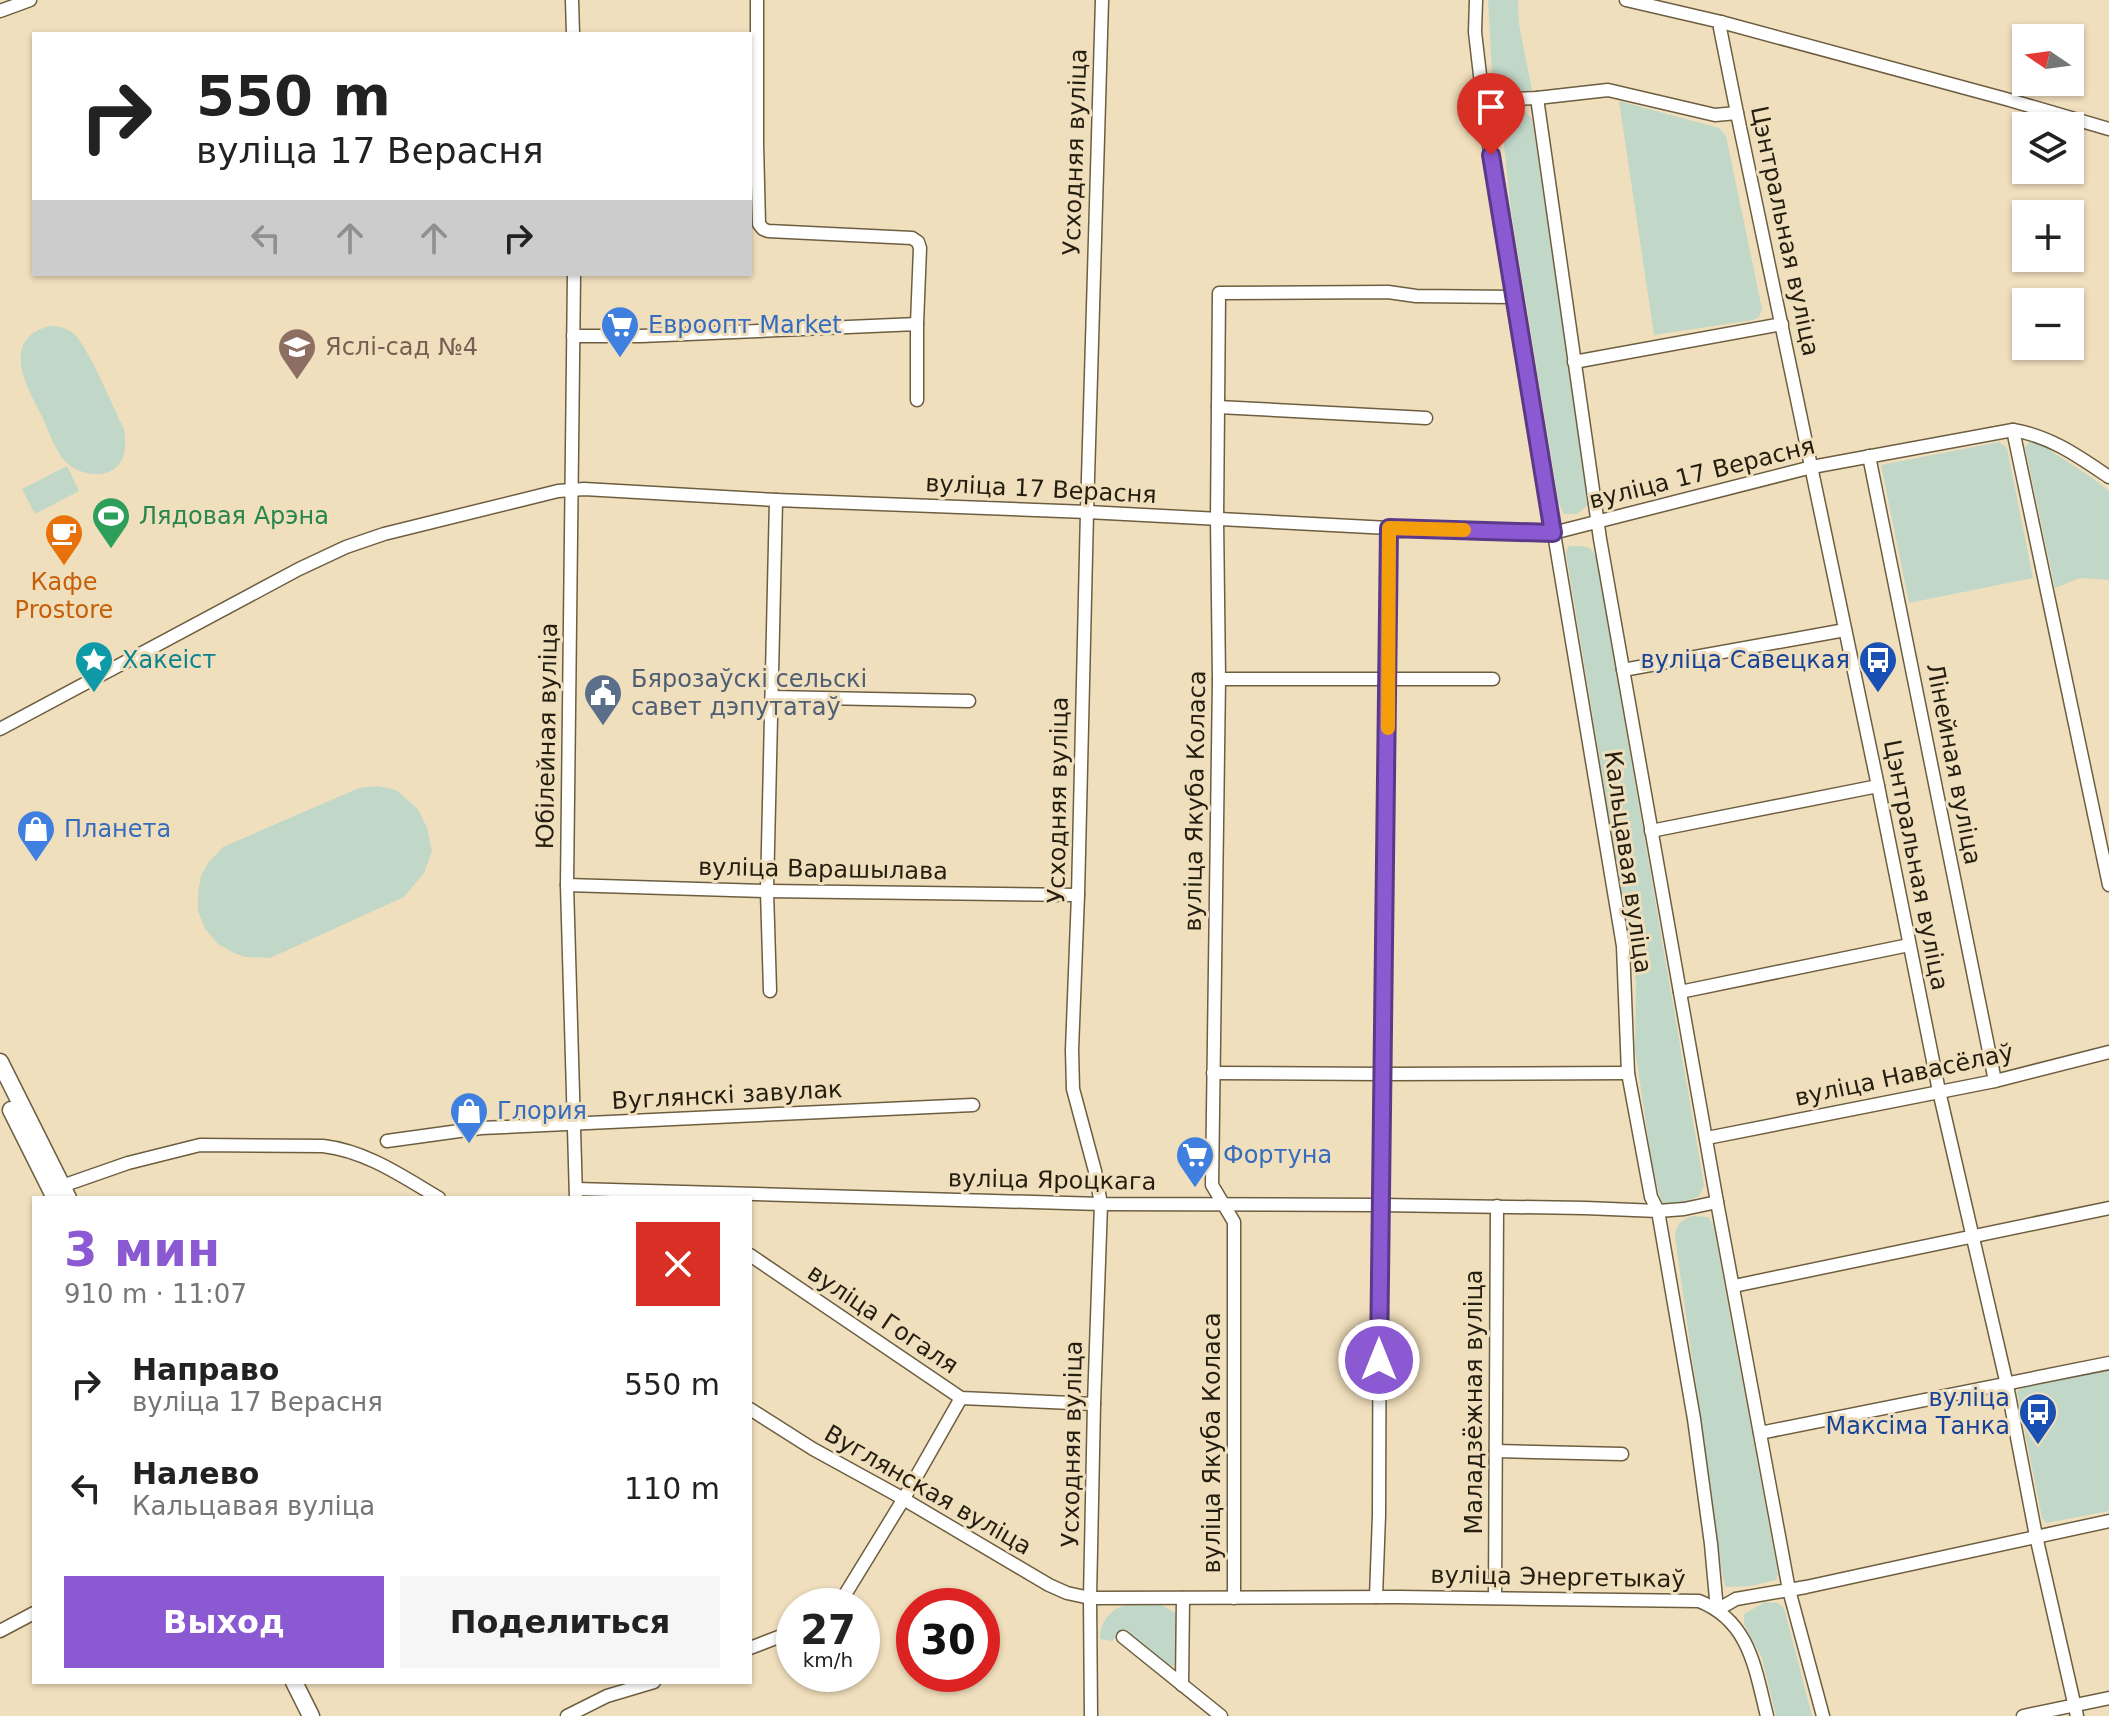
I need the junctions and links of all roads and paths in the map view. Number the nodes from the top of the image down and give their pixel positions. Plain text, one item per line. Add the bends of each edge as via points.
1 (30, 0) edge
2 (572, 0) edge
3 (757, 0) edge
4 (1102, 0) edge
5 (1476, 0) edge
6 (1626, 0) edge
7 (0, 11) edge
8 (1721, 22) junction
9 (573, 32) edge
10 (1537, 98) junction
11 (1483, 100) junction
12 (1737, 113) junction
13 (2109, 129) edge
14 (574, 276) edge
15 (1513, 297) junction
16 (917, 324) junction
17 (1782, 324) junction
18 (573, 336) junction
19 (1574, 362) junction
20 (917, 400) dead end
21 (1218, 407) junction
22 (1426, 418) dead end
23 (2013, 430) junction
24 (1869, 456) junction
25 (1812, 467) junction
26 (2109, 477) edge
27 (571, 490) junction
28 (776, 500) junction
29 (1087, 512) junction
30 (1217, 519) junction
31 (1596, 521) junction
32 (1389, 528) junction
33 (1553, 533) junction
34 (1845, 630) junction
35 (1623, 670) junction
36 (1219, 679) junction
37 (1493, 679) dead end
38 (1388, 680) junction
39 (772, 697) junction
40 (969, 701) dead end
41 (0, 729) edge
42 (1878, 786) junction
43 (1651, 831) junction
44 (567, 885) junction
45 (2109, 885) edge
46 (767, 891) junction
47 (1078, 895) junction
48 (1909, 945) junction
49 (770, 991) dead end
50 (1680, 992) junction
51 (2109, 1052) edge
52 (0, 1062) edge
53 (1213, 1073) junction
54 (1628, 1073) junction
55 (1384, 1074) junction
56 (1995, 1081) junction
57 (0, 1087) edge
58 (1939, 1091) junction
59 (973, 1105) dead end
60 (575, 1125) junction
61 (1707, 1138) junction
62 (387, 1141) dead end
63 (59, 1193) edge
64 (576, 1194) edge
65 (435, 1196) edge
66 (714, 1196) edge
67 (752, 1197) edge
68 (1717, 1202) junction
69 (1101, 1204) junction
70 (1223, 1205) junction
71 (1380, 1205) junction
72 (1497, 1206) junction
73 (2109, 1208) edge
74 (1658, 1211) junction
75 (1972, 1236) junction
76 (752, 1256) edge
77 (1734, 1286) junction
78 (2109, 1363) edge
79 (2007, 1385) junction
80 (961, 1398) junction
81 (1094, 1404) junction
82 (752, 1410) edge
83 (1760, 1433) junction
84 (1496, 1451) junction
85 (1622, 1454) dead end
86 (903, 1500) junction
87 (2109, 1521) edge
88 (2036, 1536) junction
89 (849, 1588) edge
90 (1789, 1590) junction
91 (1376, 1597) junction
92 (1090, 1598) junction
93 (1183, 1598) junction
94 (1234, 1598) junction
95 (1495, 1598) junction
96 (1717, 1610) junction
97 (32, 1614) edge
98 (0, 1631) edge
99 (1123, 1637) dead end
100 (776, 1638) edge
101 (752, 1647) edge
102 (295, 1684) edge
103 (307, 1684) edge
104 (647, 1684) edge
105 (1182, 1685) junction
106 (2109, 1698) edge
107 (2076, 1711) edge
108 (311, 1716) edge
109 (322, 1716) edge
110 (567, 1716) edge
111 (1091, 1716) edge
112 (1221, 1716) edge
113 (1767, 1716) edge
114 (1823, 1716) edge
115 (2023, 1716) edge

1 - 7 street
2 - 9 street
3 - 16 street via 759,224 768,231 912,238 920,248
4 - 29 street, Усходняя вуліца
5 - 11 street, Кальцавая вуліца
6 - 8 street
8 - 12 street, Цэнтральная вуліца
8 - 13 street
10 - 11 street
10 - 12 street via 1608,90 1715,115
10 - 19 street
11 - 15 street, Кальцавая вуліца
12 - 17 street, Цэнтральная вуліца
14 - 18 street, Юбілейная вуліца
15 - 21 street, вуліца Якуба Коласа via 1219,293
15 - 33 street, Кальцавая вуліца
16 - 18 street
16 - 20 street
17 - 19 street
17 - 25 street, Цэнтральная вуліца
18 - 27 street, Юбілейная вуліца
19 - 31 street
21 - 22 street
21 - 30 street, вуліца Якуба Коласа
23 - 24 street, вуліца 17 Верасня
23 - 26 street, вуліца 17 Верасня via 2066,448
23 - 45 street
24 - 25 street, вуліца 17 Верасня
24 - 56 street, Лінейная вуліца
25 - 31 street, вуліца 17 Верасня
25 - 34 street, Цэнтральная вуліца
27 - 28 street, вуліца 17 Верасня
27 - 41 street, вуліца 17 Верасня via 346,547
27 - 44 street, Юбілейная вуліца
28 - 29 street, вуліца 17 Верасня
28 - 39 street
29 - 30 street, вуліца 17 Верасня
29 - 47 street, Усходняя вуліца
30 - 32 street, вуліца 17 Верасня
30 - 36 street, вуліца Якуба Коласа
31 - 33 street, вуліца 17 Верасня
31 - 35 street
32 - 33 street, вуліца 17 Верасня
32 - 38 street
33 - 54 street, Кальцавая вуліца via 1623,946
34 - 35 street
34 - 42 street, Цэнтральная вуліца
35 - 43 street
36 - 38 street
36 - 53 street, вуліца Якуба Коласа
37 - 38 street
38 - 55 street
39 - 40 street
39 - 46 street
42 - 43 street
42 - 48 street, Цэнтральная вуліца
43 - 50 street
44 - 46 street, вуліца Варашылава
44 - 60 street, Юбілейная вуліца
46 - 47 street, вуліца Варашылава
46 - 49 street
47 - 69 street, Усходняя вуліца via 1073,1089
48 - 50 street
48 - 58 street, Цэнтральная вуліца
50 - 61 street
51 - 56 street, вуліца Навасёлаў
52 - 63 main road
53 - 55 street
53 - 70 street, вуліца Якуба Коласа via 1212,1185
54 - 55 street
54 - 74 street, Кальцавая вуліца
55 - 71 street
56 - 58 street, вуліца Навасёлаў
57 - 63 main road
58 - 61 street, вуліца Навасёлаў
58 - 75 street, Цэнтральная вуліца
59 - 60 street, Вуглянскі завулак
60 - 62 street, Вуглянскі завулак via 481,1128
60 - 64 street, Юбілейная вуліца
61 - 68 street
63 - 65 street via 128,1163 200,1145 342,1148
64 - 66 street, вуліца Яроцкага
67 - 69 street, вуліца Яроцкага
68 - 74 street, вуліца Яроцкага
68 - 77 street
69 - 70 street, вуліца Яроцкага
69 - 81 street, Усходняя вуліца
70 - 71 street, вуліца Яроцкага
70 - 94 street, вуліца Якуба Коласа via 1234,1222
71 - 72 street, вуліца Яроцкага
71 - 91 street
72 - 74 street, вуліца Яроцкага
72 - 84 street, Маладзёжная вуліца
73 - 75 street
74 - 96 street, Кальцавая вуліца via 1694,1419
75 - 77 street
75 - 79 street, Цэнтральная вуліца
76 - 80 street, вуліца Гогаля
77 - 83 street
78 - 79 street
79 - 83 street
79 - 88 street, Цэнтральная вуліца
80 - 81 street, вуліца Гогаля
80 - 86 street
81 - 92 street, Усходняя вуліца
82 - 86 street, Вуглянская вуліца
83 - 90 street
84 - 85 street
84 - 95 street, Маладзёжная вуліца
86 - 89 street
86 - 92 street, Вуглянская вуліца via 1049,1585
87 - 88 street, вуліца Энергетыкаў
88 - 90 street, вуліца Энергетыкаў
88 - 107 street, Цэнтральная вуліца
90 - 96 street, вуліца Энергетыкаў via 1736,1599
90 - 114 street
91 - 94 street, вуліца Энергетыкаў
91 - 95 street, вуліца Энергетыкаў
92 - 93 street, вуліца Энергетыкаў
92 - 111 street, Усходняя вуліца
93 - 94 street, вуліца Энергетыкаў
93 - 105 street
95 - 96 street, вуліца Энергетыкаў via 1682,1600
96 - 113 street via 1752,1656
97 - 98 street
99 - 105 street
100 - 101 street
102 - 108 main road
103 - 109 main road
104 - 110 street
105 - 112 street
106 - 107 street
107 - 115 street

